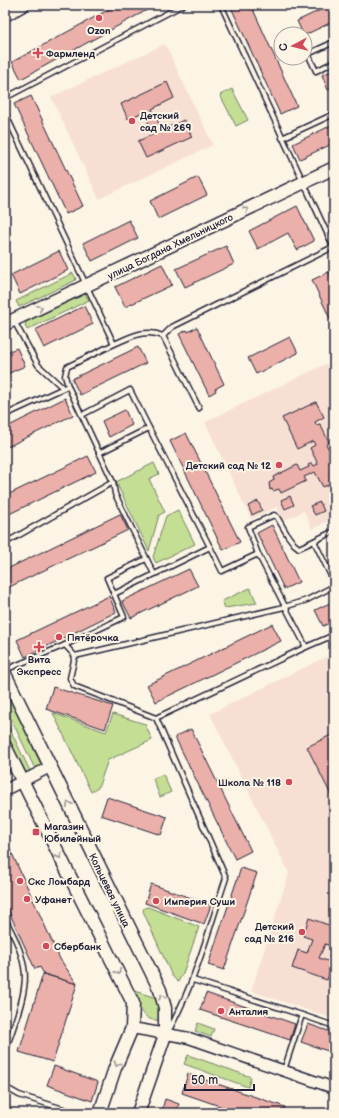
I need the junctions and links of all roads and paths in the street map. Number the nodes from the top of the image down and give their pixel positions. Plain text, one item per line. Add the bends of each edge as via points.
1 (23, 5) edge
2 (183, 5) edge
3 (221, 5) edge
4 (5, 15) edge
5 (334, 42) edge
6 (334, 62) edge
7 (5, 98) edge
8 (5, 113) edge
9 (334, 114) edge
10 (282, 138) junction
11 (334, 168) edge
12 (303, 183) junction
13 (334, 248) edge
14 (87, 286) junction
15 (9, 322) edge
16 (163, 336) junction
17 (114, 344) junction
18 (68, 386) junction
19 (63, 388) junction
20 (199, 408) dead end
21 (5, 414) edge
22 (82, 415) junction
23 (149, 428) junction
24 (99, 453) junction
25 (112, 482) junction
26 (334, 531) edge
27 (314, 541) junction
28 (5, 543) edge
29 (210, 547) junction
30 (258, 554) junction
31 (146, 559) junction
32 (154, 574) junction
33 (334, 582) edge
34 (334, 586) edge
35 (114, 594) junction
36 (284, 607) junction
37 (334, 635) edge
38 (66, 645) junction
39 (306, 647) junction
40 (75, 656) junction
41 (5, 670) edge
42 (5, 674) edge
43 (156, 718) junction
44 (5, 746) edge
45 (50, 767) junction
46 (22, 782) junction
47 (5, 790) edge
48 (5, 919) edge
49 (192, 980) junction
50 (302, 1015) junction
51 (334, 1026) edge
52 (132, 1028) junction
53 (165, 1035) junction
54 (5, 1053) edge
55 (284, 1071) junction
56 (5, 1087) edge
57 (334, 1088) edge
58 (76, 1113) edge
59 (100, 1113) edge
60 (138, 1113) edge

1 - 4 main road
2 - 7 lane
3 - 10 lane
5 - 6 lane via 308,54 316,71
8 - 14 lane
9 - 10 lane
10 - 12 lane
11 - 12 main road, улица Богдана Хмельницкого
12 - 13 lane
14 -> 12 main road, улица Богдана Хмельницкого
13 - 16 lane via 172,327
15 -> 14 main road, улица Богдана Хмельницкого
14 - 17 lane
15 - 19 lane via 38,365
16 - 17 lane via 154,332 139,333
16 - 20 lane
17 - 18 lane via 67,367 65,376
18 - 19 lane
18 - 22 lane
19 - 21 lane
22 - 23 lane via 130,390
22 - 24 lane
23 - 24 lane
23 - 29 lane
24 - 25 lane
25 - 28 lane
25 - 31 lane via 115,494
26 - 27 lane
27 - 30 lane via 299,548 274,515 248,527
27 - 33 lane
29 - 30 lane via 222,571
29 - 32 lane
30 - 36 lane
31 - 32 lane
31 - 35 lane via 107,578
32 - 35 lane
34 - 36 lane via 307,600
35 - 38 lane via 124,616
36 - 39 lane
36 - 40 lane
37 - 39 lane
38 - 40 lane
38 - 41 lane
39 - 43 lane
40 - 43 lane via 70,678 74,686
42 - 45 main road, Кольцевая улица
43 - 49 lane via 226,878
44 - 46 main road
45 - 46 street
53 -> 45 main road, Кольцевая улица via 165,1008 160,990
46 - 47 street
46 -> 52 main road via 133,1003
48 - 54 lane via 20,948 25,968 25,987
49 - 50 lane
49 - 53 lane via 181,1008
50 - 51 lane
50 - 55 lane
52 - 53 street
52 -> 59 main road
53 - 55 street via 189,1038
53 - 60 main road, Кольцевая улица
55 - 57 street
56 - 58 lane via 20,1095

